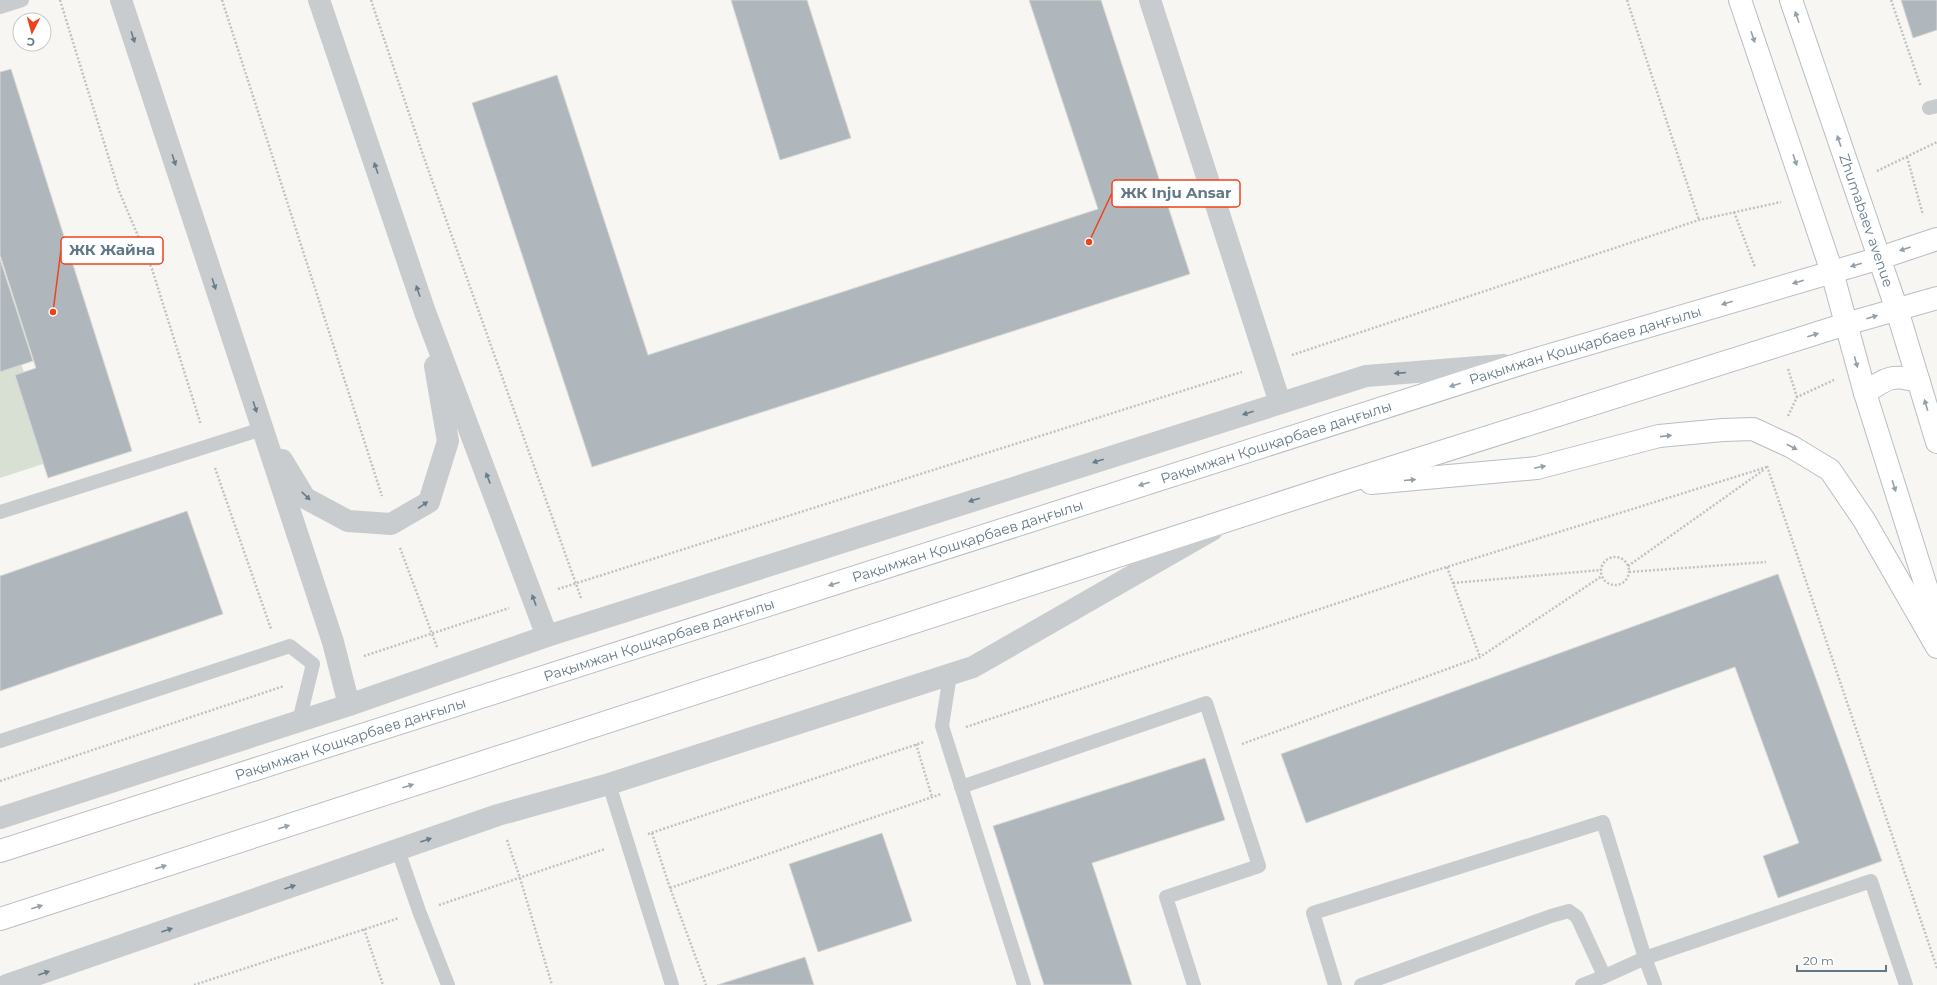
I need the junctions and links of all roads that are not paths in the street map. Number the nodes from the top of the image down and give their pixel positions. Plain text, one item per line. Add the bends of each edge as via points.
1 (22, 0) edge
2 (121, 0) edge
3 (319, 0) edge
4 (1150, 0) edge
5 (1740, 0) edge
6 (1791, 0) edge
7 (0, 7) edge
8 (1934, 240) edge
9 (1880, 258) junction
10 (1832, 272) junction
11 (1937, 298) edge
12 (1898, 310) junction
13 (425, 312) junction
14 (1846, 324) junction
15 (1523, 363) junction
16 (1919, 382) junction
17 (1865, 393) junction
18 (1280, 403) junction
19 (262, 429) junction
20 (1937, 442) edge
21 (1330, 487) junction
22 (0, 512) edge
23 (1236, 517) junction
24 (1937, 621) edge
25 (547, 636) junction
26 (1937, 647) edge
27 (950, 675) junction
28 (349, 705) junction
29 (299, 721) junction
30 (0, 741) edge
31 (609, 784) junction
32 (961, 787) junction
33 (0, 818) edge
34 (398, 850) junction
35 (0, 851) edge
36 (0, 919) edge
37 (1645, 958) junction
38 (1603, 977) junction
39 (10, 985) edge
40 (448, 985) edge
41 (672, 985) edge
42 (1024, 985) edge
43 (1194, 985) edge
44 (1335, 985) edge
45 (1361, 985) edge
46 (1582, 985) edge
47 (1655, 985) edge
48 (1906, 985) edge

1 - 7 lane
2 -> 19 street
13 -> 3 street
4 - 18 street
5 -> 10 main road
9 -> 6 main road, Zhumabaev avenue
8 -> 9 main road, Рақымжан Қошқарбаев даңғылы
9 -> 10 main road, Рақымжан Қошқарбаев даңғылы
9 - 12 main road, Zhumabaev avenue
10 - 14 main road
10 -> 15 main road, Рақымжан Қошқарбаев даңғылы
11 - 12 main road
14 -> 12 main road
12 - 16 main road, Zhumabaev avenue
19 -> 13 street via 305,498 348,521 391,524 429,502 448,441
25 -> 13 street
14 -> 17 main road
21 -> 14 main road
15 -> 18 street via 1366,376
15 -> 35 main road, Рақымжан Қошқарбаев даңғылы
16 - 17 main road via 1905,377 1884,379
20 -> 16 main road, Zhumabaev avenue
17 -> 24 main road
18 -> 25 street
19 - 22 lane
19 - 28 street via 333,642
21 - 23 main road
21 -> 26 main road via 1537,468 1659,436 1753,429 1792,447 1830,470 1864,520
23 - 27 street via 973,667
36 -> 23 main road
25 - 28 street
27 - 31 street
27 - 32 lane via 942,726
28 - 29 street
29 - 30 lane via 313,664 290,646
29 - 33 street
34 -> 31 street via 498,815
31 - 41 lane
32 - 42 lane
32 - 43 lane via 1206,703 1259,866 1166,897
39 -> 34 street
34 - 40 lane
37 - 38 lane
37 - 44 lane via 1603,822 1312,913
37 - 47 lane
37 - 48 lane via 1871,881
38 - 45 lane via 1577,917 1569,911
38 - 46 lane

